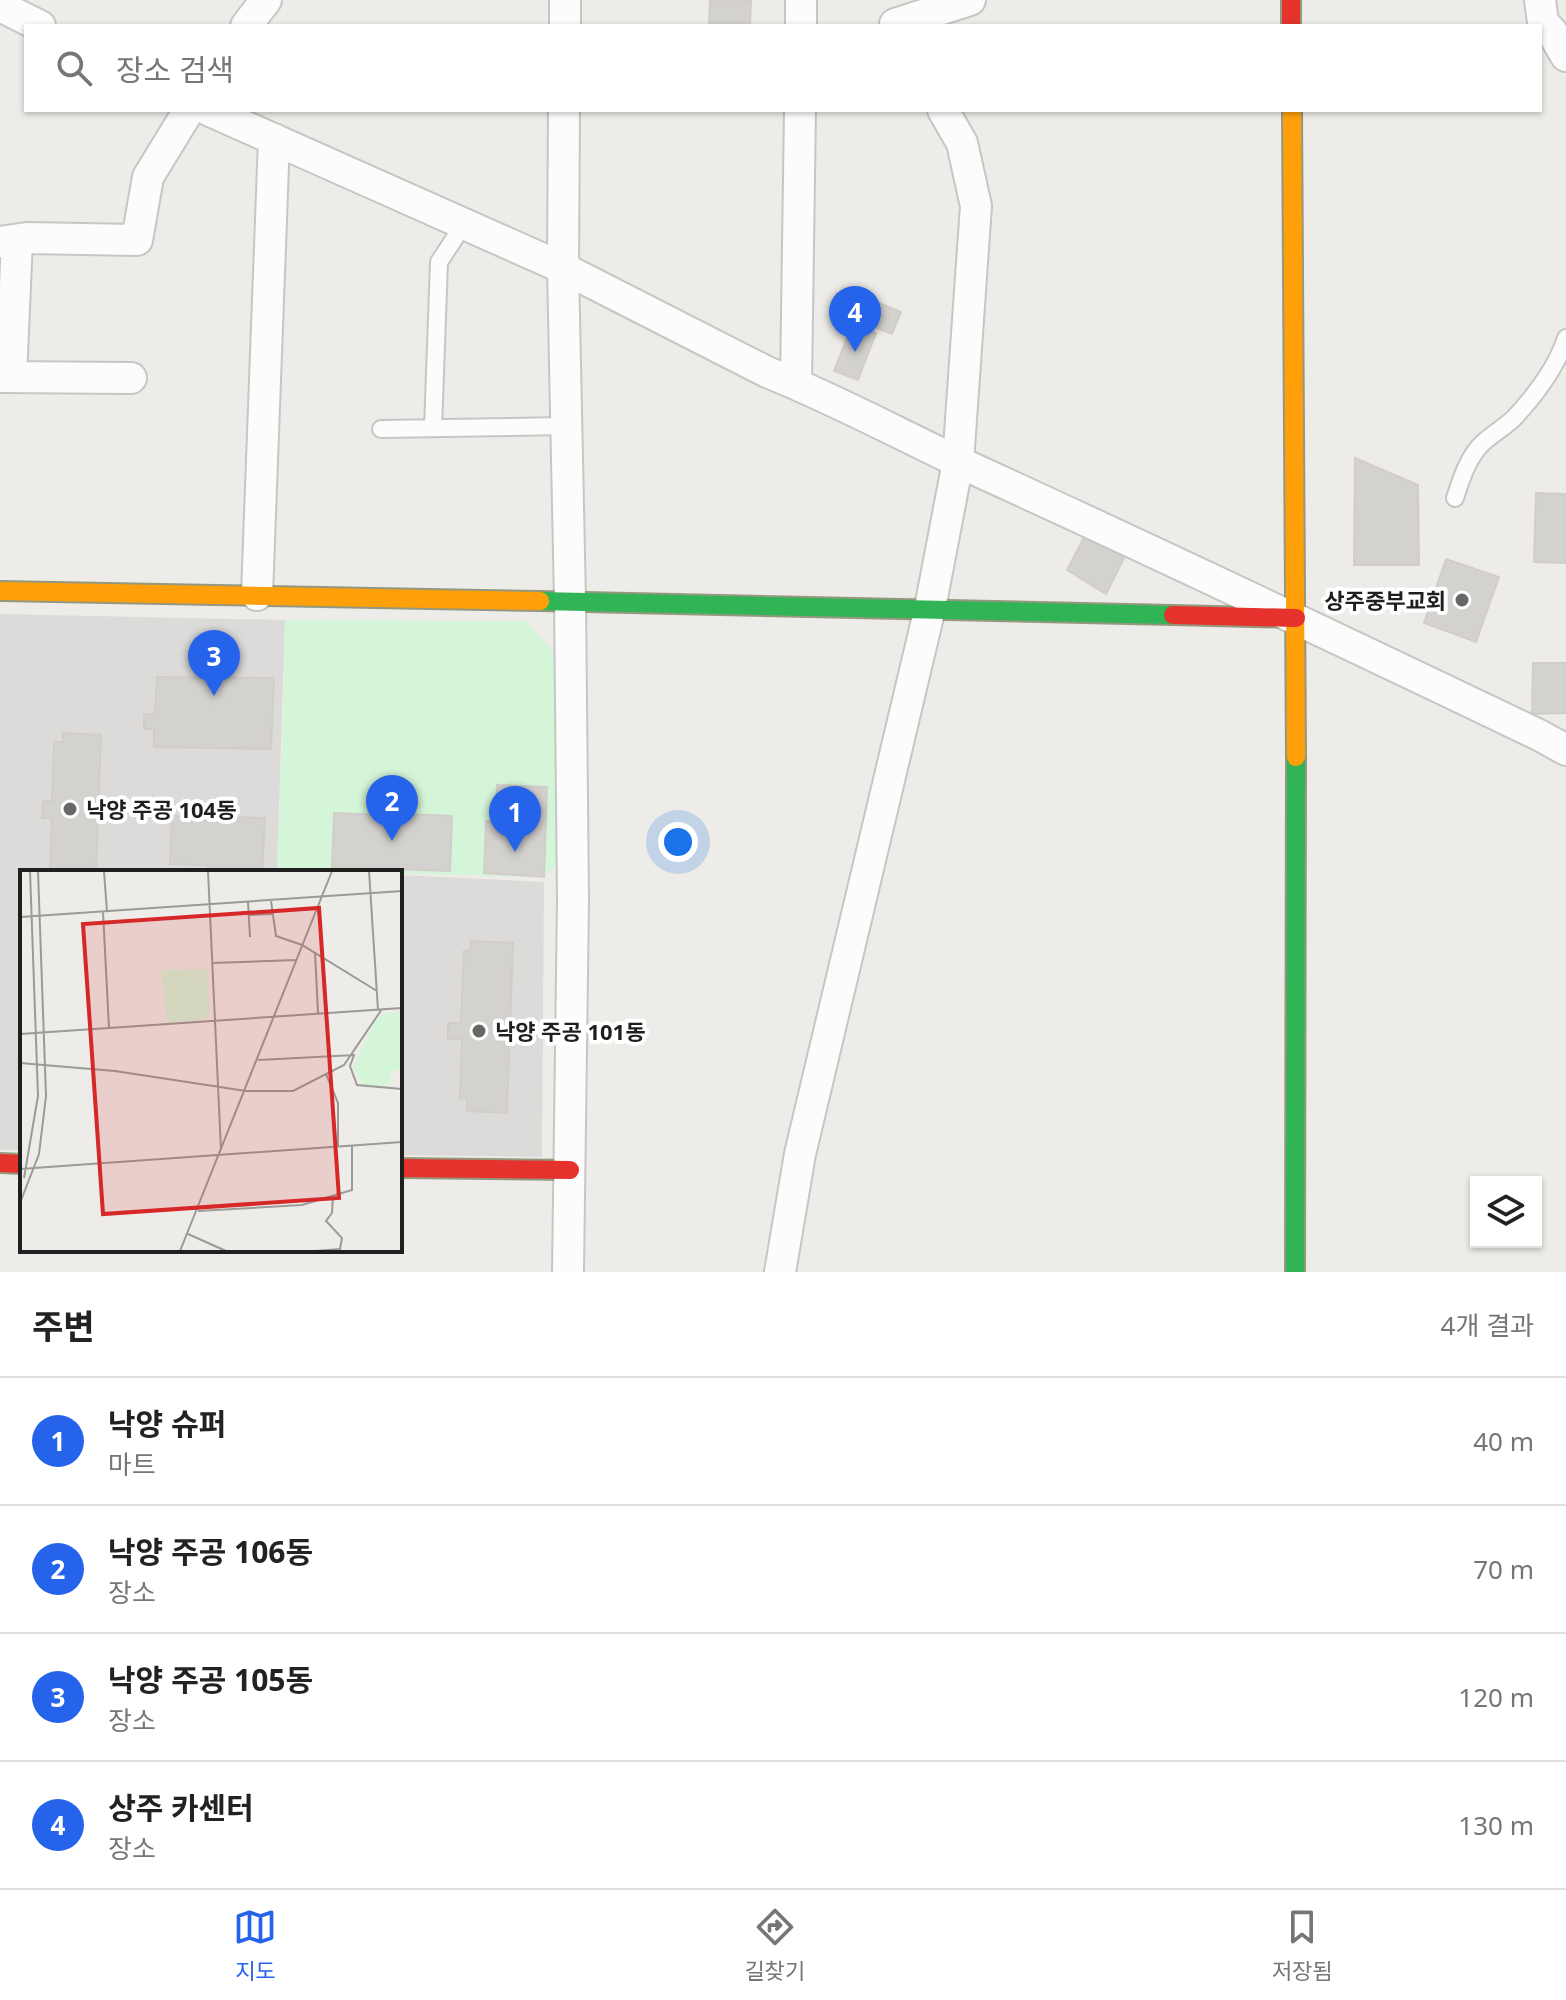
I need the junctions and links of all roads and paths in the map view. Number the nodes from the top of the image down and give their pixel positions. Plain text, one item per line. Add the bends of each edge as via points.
1 (266, 0) edge
2 (565, 0) edge
3 (801, 0) edge
4 (970, 0) edge
5 (1291, 0) edge
6 (1540, 0) edge
7 (0, 6) edge
8 (892, 17) edge
9 (36, 24) edge
10 (248, 24) edge
11 (565, 24) edge
12 (801, 24) edge
13 (1291, 24) edge
14 (1561, 40) edge
15 (188, 112) edge
16 (213, 112) edge
17 (564, 112) edge
18 (800, 112) edge
19 (944, 112) edge
20 (1292, 112) edge
21 (274, 139) junction
22 (464, 224) junction
23 (9, 241) edge
24 (563, 268) junction
25 (1566, 338) edge
26 (6, 377) edge
27 (131, 378) dead end
28 (796, 383) junction
29 (567, 426) junction
30 (433, 428) junction
31 (381, 429) dead end
32 (958, 462) junction
33 (1455, 498) dead end
34 (0, 591) edge
35 (257, 595) junction
36 (570, 601) junction
37 (930, 608) junction
38 (1296, 618) junction
39 (1566, 750) edge
40 (0, 1163) edge
41 (20, 1164) edge
42 (402, 1168) edge
43 (570, 1170) junction
44 (568, 1272) edge
45 (780, 1272) edge
46 (1295, 1272) edge

1 - 10 street
2 - 11 street
3 - 12 street
4 - 8 street
5 - 13 street
6 - 14 street via 1543,22
7 - 9 street
15 - 23 street via 148,177 137,240
16 - 21 street
17 - 24 street
18 - 28 street
19 - 32 street via 962,143 976,206
20 - 38 street
21 - 22 street
21 - 35 street
22 - 24 street
22 - 30 lane via 439,262
23 - 26 street
24 - 28 street
24 - 29 street
25 - 33 lane via 1538,388 1465,467
26 - 27 street
28 - 32 street
29 - 30 lane
29 - 36 street
30 - 31 lane
32 - 37 street
32 - 38 street
34 - 35 street
35 - 36 street
36 - 37 street
36 - 43 street
37 - 38 street
37 - 45 street via 800,1154
38 - 39 street
38 - 46 street
40 - 41 street
42 - 43 street
43 - 44 street

